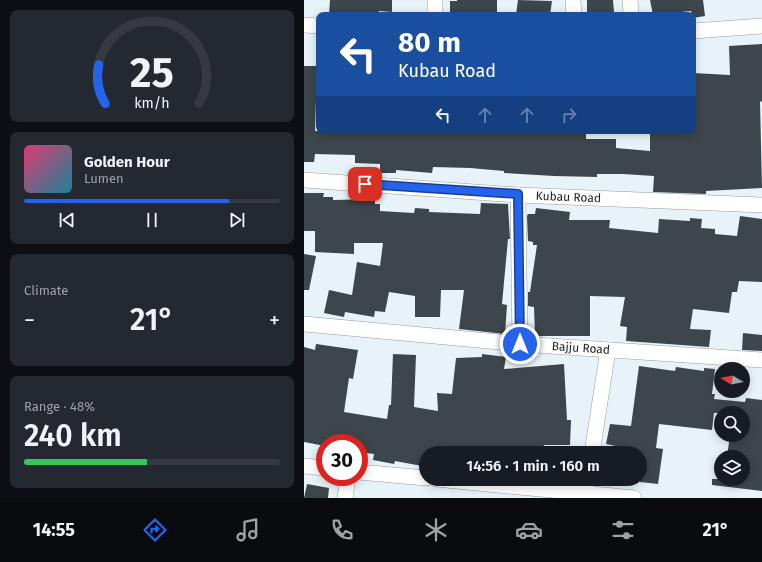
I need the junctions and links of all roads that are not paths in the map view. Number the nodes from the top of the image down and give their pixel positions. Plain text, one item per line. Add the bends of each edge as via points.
1 (435, 0) edge
2 (572, 0) edge
3 (630, 0) edge
4 (435, 12) edge
5 (574, 12) edge
6 (631, 12) edge
7 (304, 25) edge
8 (316, 26) edge
9 (762, 26) edge
10 (696, 31) edge
11 (304, 180) edge
12 (518, 194) junction
13 (762, 205) edge
14 (304, 324) edge
15 (520, 344) junction
16 (608, 350) junction
17 (762, 360) edge
18 (593, 446) edge
19 (304, 466) edge
20 (316, 467) edge
21 (368, 473) edge
22 (419, 477) edge
23 (347, 486) edge
24 (531, 486) edge
25 (586, 490) edge
26 (345, 498) edge
27 (634, 498) edge

1 - 4 street
2 - 5 street
3 - 6 street
7 - 8 street
9 - 10 street
11 - 12 street, Kubau Road
12 - 13 street, Kubau Road
12 - 15 street
14 - 15 street, Bajju Road
15 - 16 street, Bajju Road
16 - 17 street, Bajju Road
16 - 18 street
19 - 20 street
21 - 22 street
23 - 26 street
24 - 25 street
25 - 27 street

